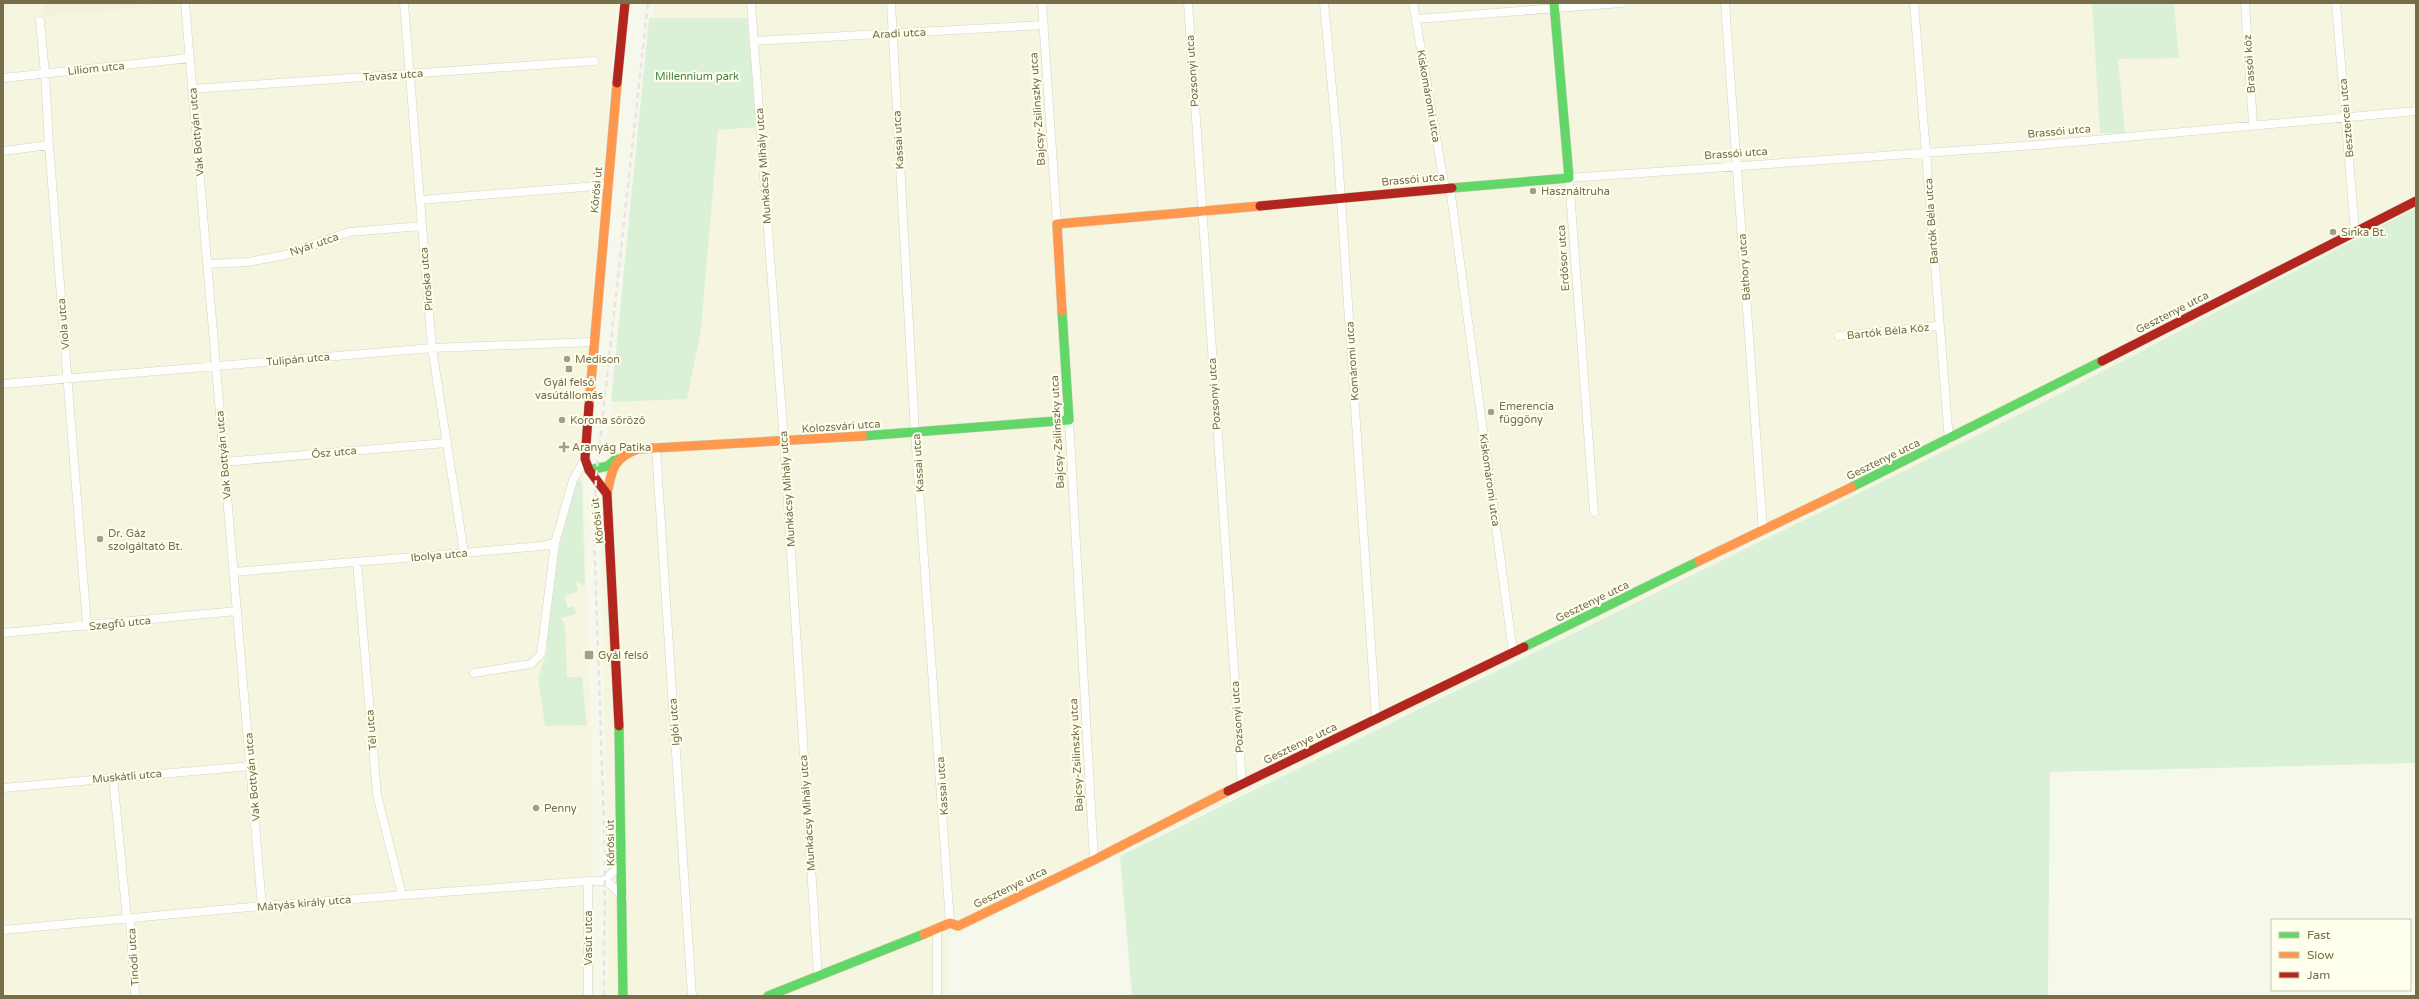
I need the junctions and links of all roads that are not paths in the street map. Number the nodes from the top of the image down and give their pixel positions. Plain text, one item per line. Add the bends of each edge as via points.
1 (185, 3) edge
2 (404, 3) edge
3 (625, 3) edge
4 (752, 3) edge
5 (891, 3) edge
6 (1042, 3) edge
7 (1188, 3) edge
8 (1324, 3) edge
9 (1413, 3) edge
10 (1622, 3) edge
11 (1725, 3) edge
12 (1914, 3) edge
13 (2245, 3) edge
14 (2336, 3) edge
15 (1554, 5) edge
16 (1416, 19) junction
17 (40, 21) dead end
18 (1044, 25) junction
19 (892, 33) junction
20 (754, 41) junction
21 (190, 58) junction
22 (594, 61) dead end
23 (45, 74) junction
24 (409, 74) junction
25 (3, 78) edge
26 (192, 89) junction
27 (2416, 111) edge
28 (2346, 117) junction
29 (2253, 124) junction
30 (49, 145) junction
31 (3, 151) edge
32 (1926, 153) junction
33 (1737, 165) junction
34 (1569, 178) junction
35 (608, 185) junction
36 (1447, 188) junction
37 (1341, 198) junction
38 (420, 200) junction
39 (2416, 201) edge
40 (1202, 211) junction
41 (1057, 224) junction
42 (422, 226) junction
43 (2355, 232) junction
44 (207, 264) junction
45 (1938, 326) junction
46 (1839, 336) dead end
47 (593, 342) junction
48 (432, 348) junction
49 (216, 365) junction
50 (67, 378) junction
51 (3, 384) edge
52 (1069, 420) junction
53 (915, 433) junction
54 (1949, 440) junction
55 (446, 442) junction
56 (784, 442) junction
57 (656, 448) junction
58 (584, 459) junction
59 (617, 459) junction
60 (223, 462) junction
61 (589, 470) junction
62 (607, 494) junction
63 (1594, 512) dead end
64 (1763, 532) junction
65 (555, 543) junction
66 (464, 553) junction
67 (357, 562) junction
68 (234, 572) junction
69 (237, 611) junction
70 (87, 626) junction
71 (3, 633) edge
72 (1514, 652) junction
73 (474, 673) dead end
74 (1376, 719) junction
75 (251, 766) junction
76 (113, 777) junction
77 (1242, 784) junction
78 (3, 788) edge
79 (1094, 860) junction
80 (623, 863) junction
81 (588, 881) junction
82 (604, 881) junction
83 (402, 895) junction
84 (623, 898) junction
85 (262, 906) junction
86 (128, 919) junction
87 (950, 923) junction
88 (937, 929) junction
89 (3, 930) edge
90 (818, 976) junction
91 (135, 996) edge
92 (588, 996) edge
93 (623, 996) edge
94 (692, 996) edge
95 (768, 996) edge
96 (937, 996) edge

1 - 21 street, Vak Bottyán utca
2 - 24 street, Piroska utca
3 - 35 street, Kőrösi út
4 - 20 street, Munkácsy Mihály utca
5 - 19 street, Kassai utca
6 - 18 street, Bajcsy-Zsilinszky utca
7 - 40 street, Pozsonyi utca
8 - 37 street, Komáromi utca
9 - 16 street, Kiskomáromi utca
10 - 15 street
11 - 33 street, Báthory utca
12 - 32 street, Bartók Béla utca
13 - 29 street, Brassói köz
14 - 28 street, Besztercei utca
15 - 16 street
15 - 34 street, Erdősor utca
16 - 36 street, Kiskomáromi utca
17 - 23 street, Viola utca
18 - 19 street, Aradi utca
18 - 41 street, Bajcsy-Zsilinszky utca
19 - 20 street, Aradi utca
19 - 53 street, Kassai utca
20 - 56 street, Munkácsy Mihály utca
21 - 23 street, Liliom utca
21 - 26 street, Vak Bottyán utca
22 - 24 street, Tavasz utca
23 - 25 street, Liliom utca
23 - 30 street, Viola utca
24 - 26 street, Tavasz utca
24 - 38 street, Piroska utca
26 - 44 street, Vak Bottyán utca
27 - 28 street, Brassói utca
28 - 29 street, Brassói utca
28 - 43 street, Besztercei utca
29 - 32 street, Brassói utca via 2039,145
30 - 31 street
30 - 50 street, Viola utca
32 - 33 street, Brassói utca
32 - 45 street, Bartók Béla utca
33 - 34 street, Brassói utca
33 - 64 street, Báthory utca
34 - 36 street, Brassói utca
34 - 63 street, Erdősor utca
35 - 38 street
35 - 47 street, Kőrösi út
36 - 37 street, Brassói utca
36 - 72 street, Kiskomáromi utca
37 - 40 street, Brassói utca
37 - 74 street, Komáromi utca
38 - 42 street, Piroska utca
39 - 43 street, Gesztenye utca
40 - 41 street, Brassói utca
40 - 77 street, Pozsonyi utca
41 - 52 street, Bajcsy-Zsilinszky utca
42 - 44 street, Nyár utca via 349,232 285,255 248,262
42 - 48 street, Piroska utca
43 - 54 street, Gesztenye utca
44 - 49 street, Vak Bottyán utca
45 - 46 street, Bartók Béla Köz
45 - 54 street, Bartók Béla utca
47 - 48 street, Tulipán utca
47 - 58 street, Kőrösi út
48 - 49 street, Tulipán utca
48 - 55 street, Piroska utca
49 - 50 street, Tulipán utca
49 - 60 street, Vak Bottyán utca
50 - 51 street, Tulipán utca
50 - 70 street, Viola utca
52 - 53 street, Kolozsvári utca
52 - 79 street, Bajcsy-Zsilinszky utca
53 - 56 street, Kolozsvári utca
53 - 87 street, Kassai utca
54 - 64 street, Gesztenye utca
55 - 60 street, Ősz utca
55 - 66 street, Piroska utca
56 - 57 street, Kolozsvári utca
56 - 90 street, Munkácsy Mihály utca
57 - 59 street, Kolozsvári utca via 638,449
57 - 94 street, Iglói utca
58 - 61 street, Kőrösi út
58 - 65 street via 573,480
59 - 61 street, Kolozsvári utca via 608,466
59 - 62 street via 611,470
60 - 68 street, Vak Bottyán utca
61 - 62 street, Kőrösi út
62 - 80 street, Kőrösi út via 611,539
64 - 72 street, Gesztenye utca
65 - 66 street, Ibolya utca
65 - 73 street via 541,654 531,664
66 - 67 street, Ibolya utca
67 - 68 street, Ibolya utca
67 - 83 street, Tél utca via 377,795
68 - 69 street, Vak Bottyán utca
69 - 70 street, Szegfű utca
69 - 75 street, Vak Bottyán utca
70 - 71 street, Szegfű utca
72 - 74 street, Gesztenye utca
74 - 77 street, Gesztenye utca
75 - 76 street, Muskátli utca
75 - 85 street, Vak Bottyán utca
76 - 78 street, Muskátli utca
76 - 86 street, Tinódi utca
77 - 79 street, Gesztenye utca
79 - 87 street, Gesztenye utca via 958,926
80 - 82 street
80 - 84 street, Kőrösi út
81 - 82 street, Mátyás király utca
81 - 83 street, Mátyás király utca
81 - 92 street, Vasút utca
82 - 84 street via 613,886
83 - 85 street, Mátyás király utca
84 - 93 street, Kőrösi út
85 - 86 street, Mátyás király utca
86 - 89 street, Mátyás király utca
86 - 91 street, Tinódi utca
87 - 88 street, Gesztenye utca
88 - 90 street, Gesztenye utca
88 - 96 street
90 - 95 street, Gesztenye utca

